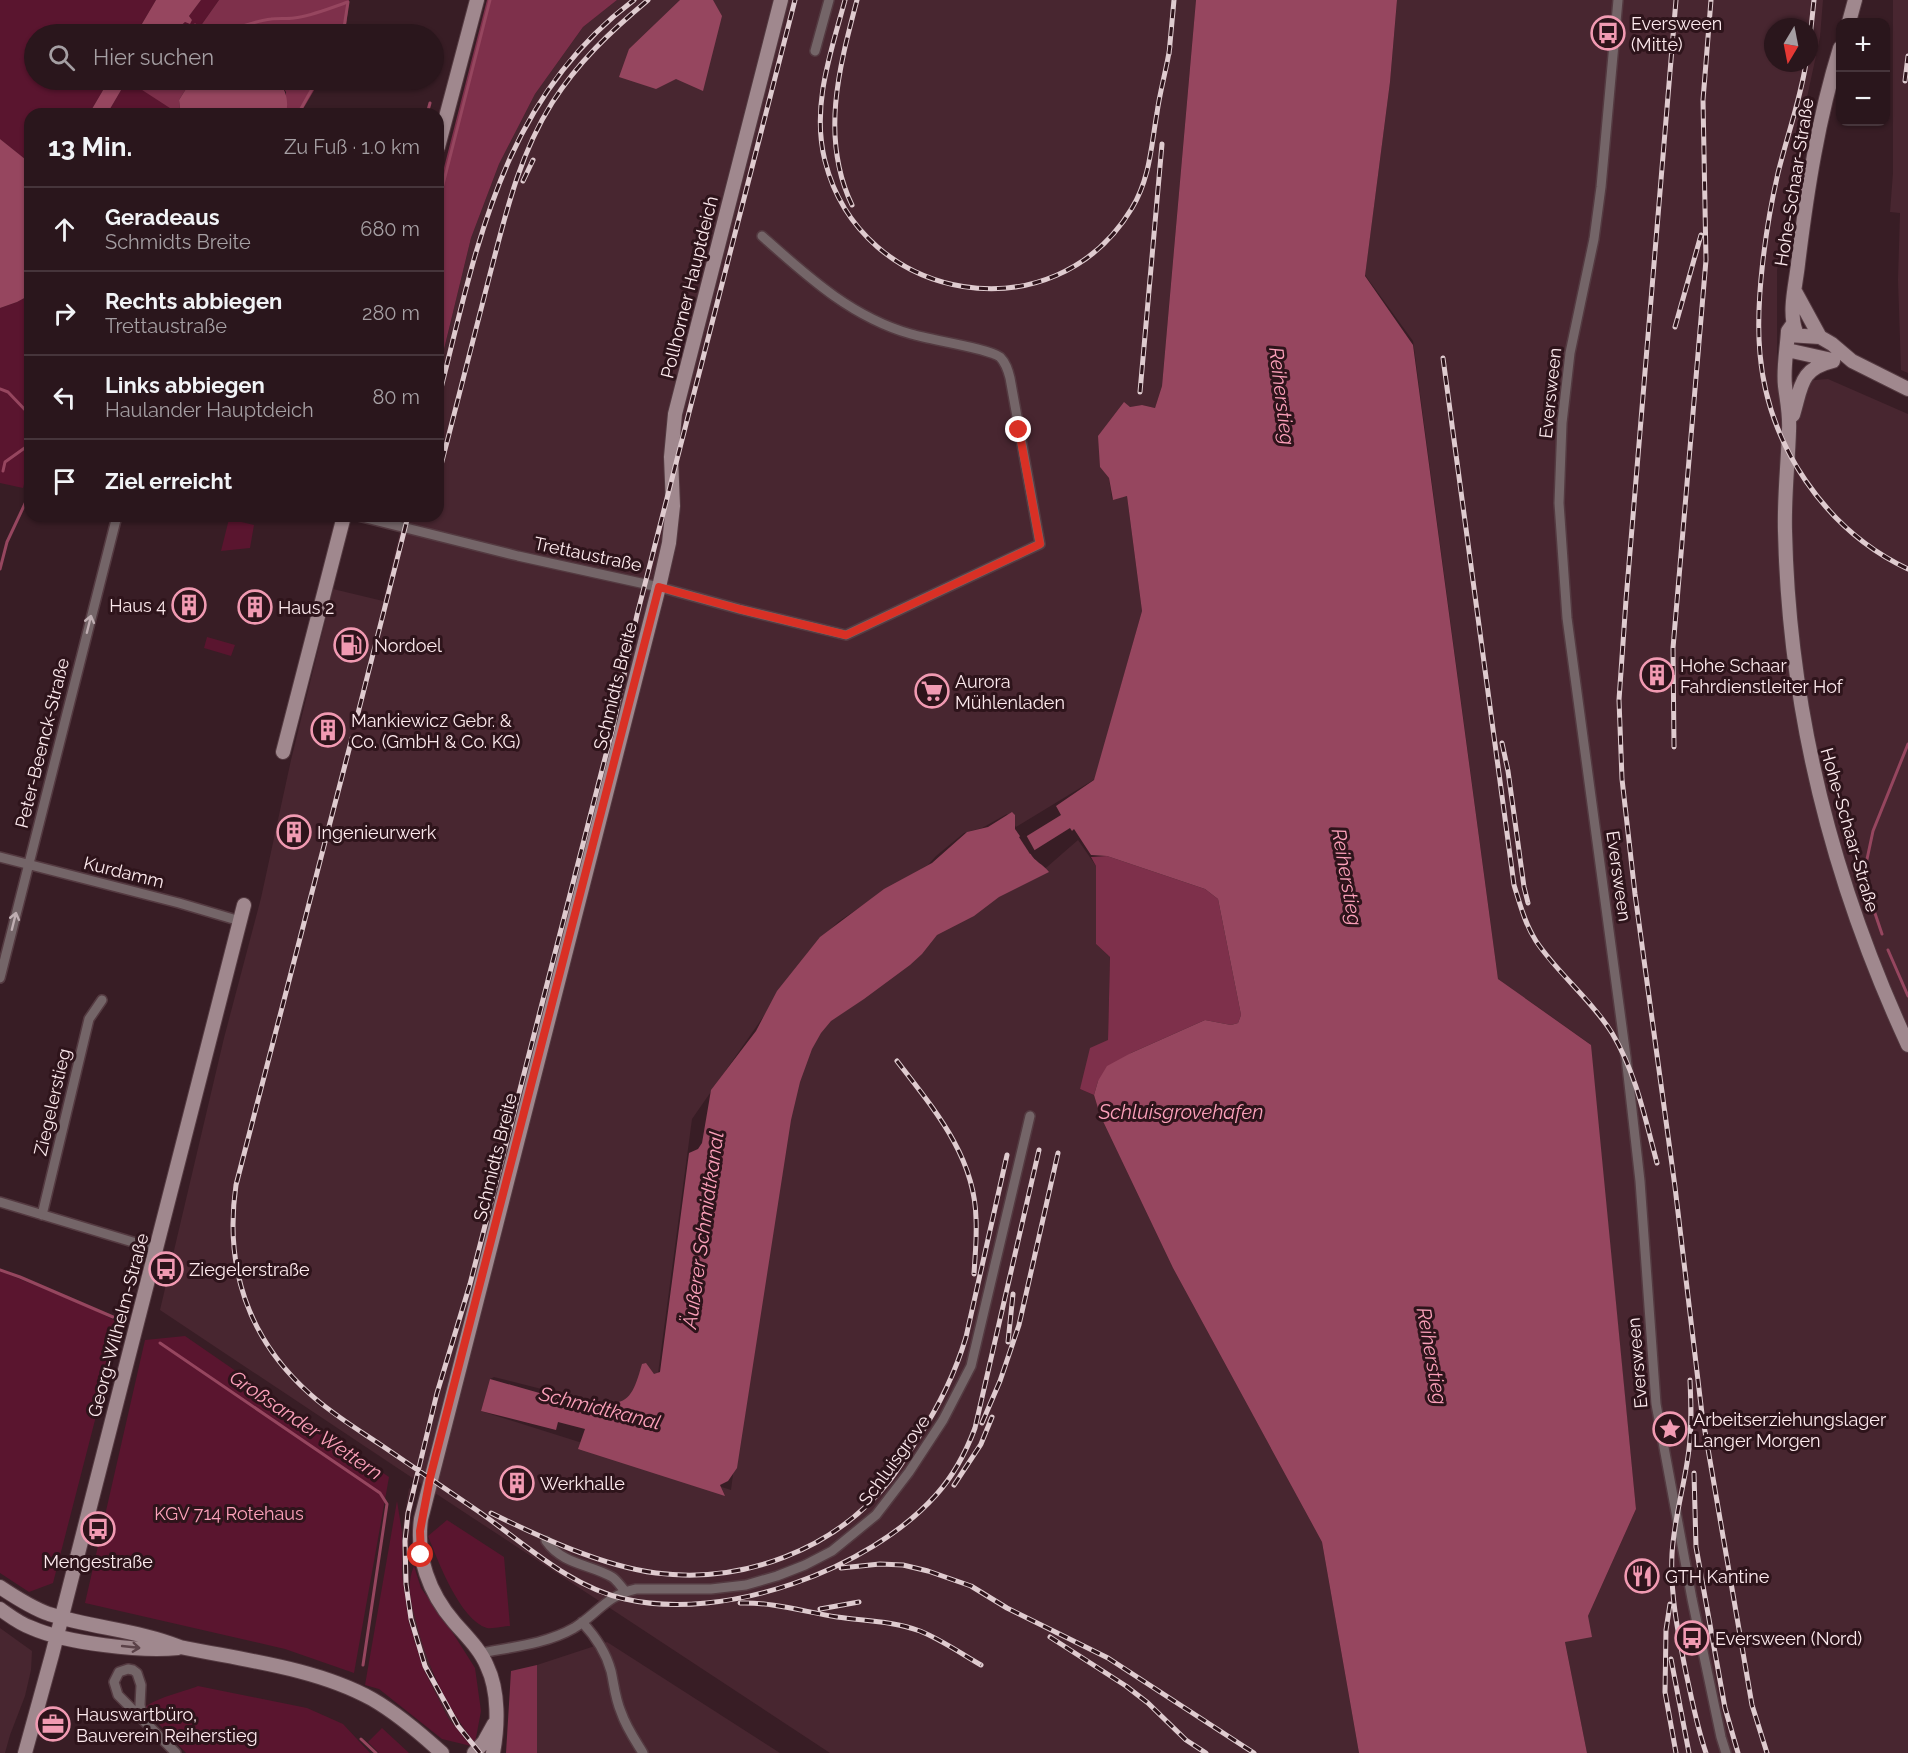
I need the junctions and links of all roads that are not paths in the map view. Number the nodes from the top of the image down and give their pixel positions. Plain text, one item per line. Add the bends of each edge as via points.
1 (477, 0) edge
2 (781, 0) edge
3 (829, 0) edge
4 (1617, 0) edge
5 (1855, 0) edge
6 (1850, 18) edge
7 (815, 51) dead end
8 (1836, 62) edge
9 (444, 124) edge
10 (762, 236) dead end
11 (1795, 291) junction
12 (1792, 331) junction
13 (1820, 337) junction
14 (1791, 351) junction
15 (1833, 361) junction
16 (1852, 361) junction
17 (1908, 389) edge
18 (1789, 428) junction
19 (115, 522) edge
20 (342, 522) edge
21 (382, 522) edge
22 (659, 587) junction
23 (283, 752) dead end
24 (0, 857) edge
25 (29, 864) junction
26 (244, 905) dead end
27 (240, 921) junction
28 (0, 978) edge
29 (102, 1000) dead end
30 (1908, 1045) edge
31 (1030, 1116) dead end
32 (0, 1202) edge
33 (42, 1215) junction
34 (156, 1249) junction
35 (546, 1541) dead end
36 (0, 1587) edge
37 (625, 1591) junction
38 (0, 1609) edge
39 (61, 1617) junction
40 (582, 1622) junction
41 (57, 1635) junction
42 (180, 1647) junction
43 (481, 1653) junction
44 (142, 1719) junction
45 (495, 1722) junction
46 (26, 1753) edge
47 (176, 1753) edge
48 (442, 1753) edge
49 (474, 1753) edge
50 (493, 1753) edge
51 (643, 1753) edge
52 (1726, 1753) edge

1 - 9 main road
2 - 22 main road, Pollhorner Hauptdeich via 675,414 671,457 673,506
3 - 7 street
4 - 52 street, Eversween via 1598,210 1565,393 1560,449 1562,553 1567,618 1639,1169 1656,1404 1692,1599
5 - 6 main road
8 - 11 main road, Hohe-Schaar-Straße via 1814,147
10 - 22 street, Trettaustraße via 824,290 877,322 909,334 990,352 1002,360 1010,378 1040,544 846,635
11 - 12 main road, Hohe-Schaar-Straße
11 - 13 main road
12 - 13 main road
12 - 14 main road, Hohe-Schaar-Straße
13 - 16 main road
14 - 15 main road
14 - 18 main road, Hohe-Schaar-Straße via 1785,386
15 - 16 main road
15 - 18 main road via 1817,365 1807,374
16 - 17 main road
18 - 30 main road, Hohe-Schaar-Straße via 1785,490 1787,580 1810,759 1850,902 1875,972
25 -> 19 street, Peter-Beenck-Straße
20 - 23 main road
21 - 22 street, Trettaustraße
22 - 43 main road, Schmidts Breite via 421,1519 420,1545 431,1587
24 - 25 street, Kurdamm
25 - 27 street, Kurdamm
28 -> 25 street, Peter-Beenck-Straße
26 - 27 main road, Georg-Wilhelm-Straße
27 - 34 main road, Georg-Wilhelm-Straße
29 - 33 street, Ziegelerstieg via 89,1019
31 - 37 street, Schluisgrove via 971,1366 943,1420 876,1515 832,1551 777,1576 711,1589
32 - 33 street
33 - 34 street
34 - 39 main road, Georg-Wilhelm-Straße
35 - 37 street via 552,1550 612,1578
36 - 39 main road via 31,1606
37 - 40 street, Schluisgrove
38 - 41 main road via 30,1628
39 - 41 main road, Georg-Wilhelm-Straße
39 - 42 main road
40 - 43 street, Schluisgrove via 544,1641
40 - 51 street via 602,1648 621,1713
41 -> 42 main road via 128,1647
41 - 46 main road, Georg-Wilhelm-Straße
42 - 48 main road via 346,1687 386,1708
43 - 45 main road, Schmidts Breite via 492,1682
44 - 44 street via 115,1688 116,1676 123,1670 133,1670 139,1677
44 - 47 street
45 - 49 main road
45 - 50 main road, Schmidts Breite

